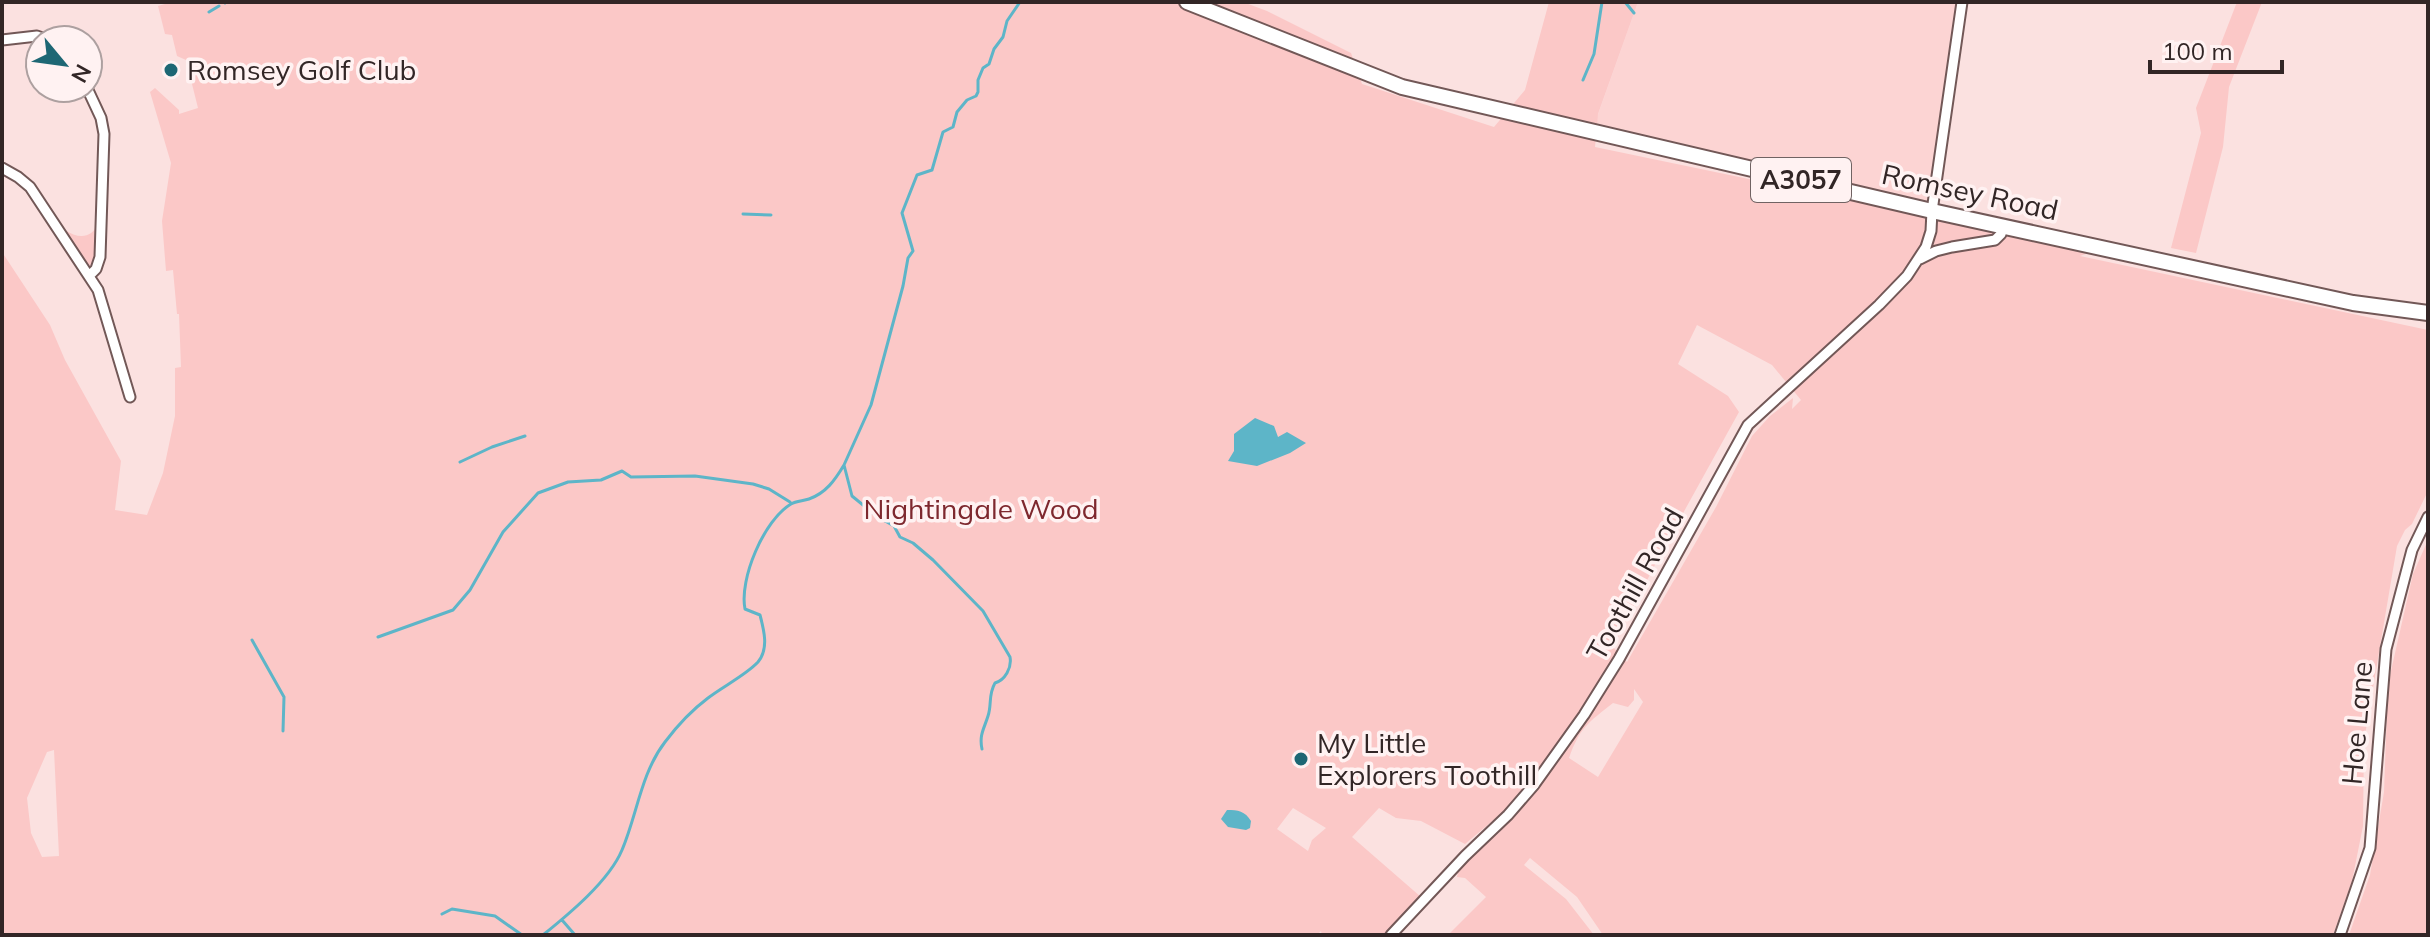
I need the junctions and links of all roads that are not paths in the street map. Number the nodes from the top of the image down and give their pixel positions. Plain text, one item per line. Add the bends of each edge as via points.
1 (1187, 2) edge
2 (1962, 2) edge
3 (24, 37) edge
4 (2, 40) edge
5 (94, 104) edge
6 (2, 168) edge
7 (1932, 211) junction
8 (2004, 225) junction
9 (1920, 259) junction
10 (89, 276) junction
11 (2428, 313) edge
12 (130, 397) dead end
13 (2428, 517) edge
14 (1391, 935) edge
15 (2340, 935) edge

1 - 7 main road, Romsey Road / A3057 via 1402,87
2 - 7 street, Toothill Road
3 - 4 street
5 - 10 street via 104,132 100,257
6 - 10 street via 30,187
7 - 8 main road, Romsey Road / A3057
7 - 9 street, Toothill Road
8 - 9 street via 1995,240
8 - 11 main road, Romsey Road / A3057 via 2353,303
9 - 14 street, Toothill Road via 1879,305 1748,425 1584,715 1508,815
10 - 12 street via 98,290
13 - 15 street, Hoe Lane via 2412,550 2386,649 2370,848

